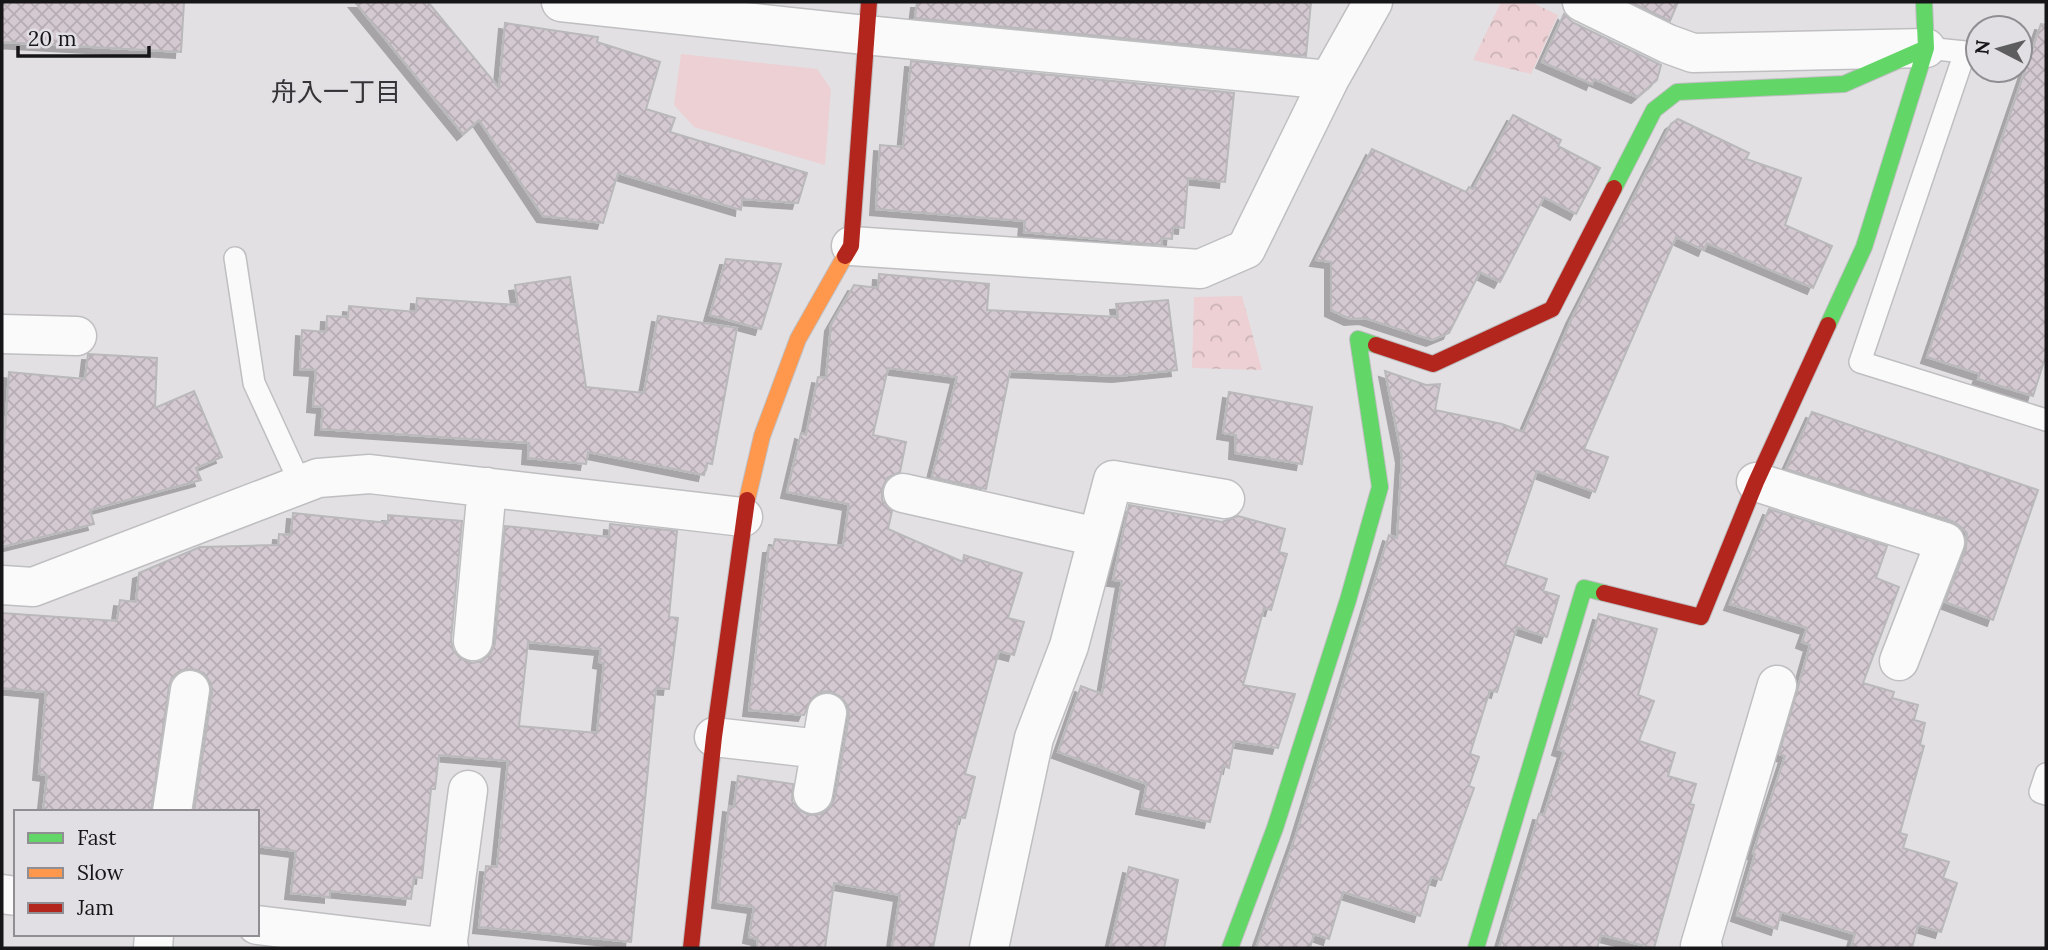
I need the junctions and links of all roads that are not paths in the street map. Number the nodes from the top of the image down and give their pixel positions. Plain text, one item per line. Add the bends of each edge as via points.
1 (561, 2) edge
2 (1373, 2) edge
3 (1582, 2) edge
4 (1924, 2) edge
5 (867, 19) edge
6 (1926, 48) junction
7 (1329, 80) junction
8 (850, 246) junction
9 (235, 258) dead end
10 (2, 334) edge
11 (77, 336) dead end
12 (2046, 420) edge
13 (1756, 482) junction
14 (301, 485) junction
15 (487, 487) junction
16 (903, 493) dead end
17 (1225, 499) dead end
18 (743, 517) junction
19 (1097, 537) junction
20 (2, 585) edge
21 (473, 642) dead end
22 (1899, 661) dead end
23 (1777, 685) dead end
24 (190, 690) dead end
25 (714, 737) junction
26 (2046, 774) edge
27 (468, 790) dead end
28 (813, 794) dead end
29 (2046, 794) edge
30 (172, 810) edge
31 (259, 925) edge
32 (366, 943) edge
33 (448, 948) edge
34 (691, 948) edge
35 (989, 948) edge
36 (1230, 948) edge
37 (1476, 948) edge
38 (1703, 948) edge

1 - 5 street
2 - 7 street
3 - 6 street via 1693,53
4 - 6 street
5 - 7 street
5 - 8 street
6 - 12 lane via 1965,52 1860,362
6 - 13 street via 1864,247
6 - 36 street via 1844,83 1677,92 1654,110 1552,309 1433,364 1358,339 1380,487 1279,816
7 - 8 street via 1246,249 1200,269
8 - 18 street via 798,339 762,436
9 - 14 lane via 254,383
10 - 11 street
13 - 22 street via 1945,542
13 - 37 street via 1701,617 1584,588
14 - 15 street via 318,478 370,474
14 - 20 street via 33,587
15 - 18 street
15 - 21 street
16 - 19 street
17 - 19 street via 1112,480
18 - 25 street
19 - 35 street via 1069,646 1034,738
23 - 38 street
24 - 30 street
25 - 28 street via 824,731
25 - 34 street
26 - 29 lane via 2040,792
27 - 33 street
31 - 32 street
32 - 33 street

